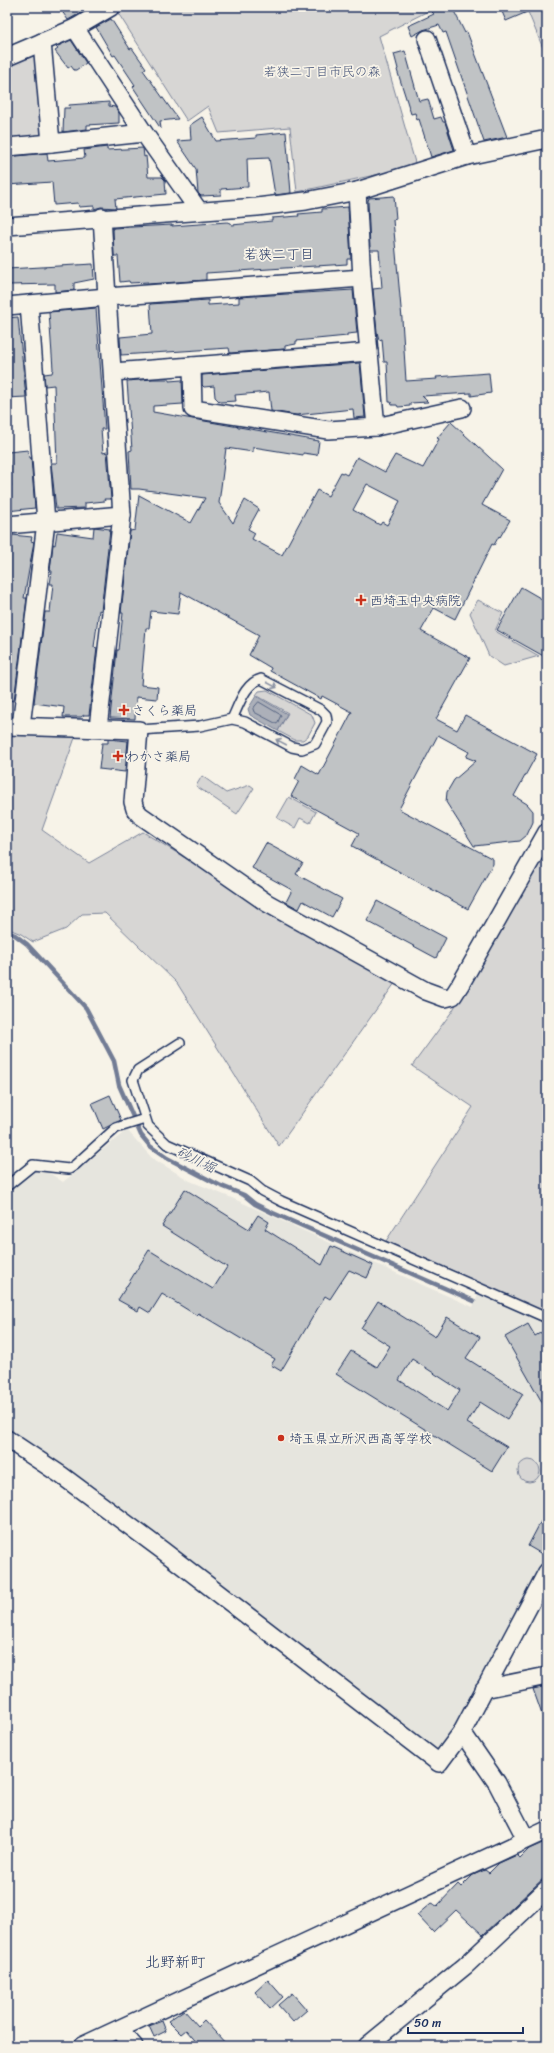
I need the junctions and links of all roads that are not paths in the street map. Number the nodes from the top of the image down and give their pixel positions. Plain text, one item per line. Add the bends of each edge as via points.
1 (111, 7) edge
2 (75, 28) junction
3 (427, 39) dead end
4 (42, 42) junction
5 (7, 56) edge
6 (144, 133) junction
7 (547, 139) edge
8 (51, 143) junction
9 (7, 147) edge
10 (467, 156) junction
11 (357, 191) junction
12 (198, 211) junction
13 (102, 217) junction
14 (7, 226) edge
15 (362, 278) junction
16 (108, 297) junction
17 (30, 304) junction
18 (7, 306) edge
19 (369, 352) junction
20 (192, 366) junction
21 (113, 372) junction
22 (462, 408) dead end
23 (376, 427) junction
24 (122, 514) junction
25 (46, 522) junction
26 (7, 526) edge
27 (232, 719) junction
28 (14, 726) edge
29 (98, 728) junction
30 (139, 730) junction
31 (547, 832) edge
32 (180, 1043) dead end
33 (143, 1120) junction
34 (7, 1186) edge
35 (547, 1318) edge
36 (7, 1439) edge
37 (547, 1572) edge
38 (547, 1676) edge
39 (484, 1689) junction
40 (462, 1732) junction
41 (547, 1830) edge
42 (526, 1839) junction
43 (547, 1889) edge
44 (119, 2030) junction
45 (82, 2046) edge
46 (134, 2046) edge
47 (368, 2046) edge

1 - 2 street
2 - 4 street
2 - 6 street
3 - 10 street
4 - 5 street
4 - 8 street
6 - 8 street
6 - 12 street
7 - 10 street
8 - 9 street
10 - 11 street
11 - 12 street via 306,201
11 - 15 street
12 - 13 street
13 - 14 street
13 - 16 street
15 - 16 street
15 - 19 street
16 - 17 street
16 - 21 street
17 - 18 street
17 - 25 street
19 - 20 street
19 - 23 street
20 - 21 street
20 - 23 street via 193,409 328,430
21 - 24 street
22 - 23 street
24 - 25 street
24 - 29 street
25 - 26 street
25 - 28 street
27 -> 27 lane via 249,685 254,680 261,679 321,710 326,715 327,722 314,744 302,749 292,747 244,722
27 - 30 lane via 200,726
28 - 29 street
29 - 30 street
30 - 31 street via 133,802 140,815 300,923 426,991 445,998 453,996 460,985
32 - 33 lane via 138,1070 134,1076
33 - 34 lane via 116,1128 69,1169 33,1166
33 - 35 lane via 167,1144 250,1182 281,1201
36 - 40 street via 93,1498 439,1763
37 - 39 street
38 - 39 street
39 - 40 street
40 - 42 street via 499,1786
41 - 42 street
42 - 44 street
43 - 47 street via 465,1966
44 - 45 street
44 - 46 street

